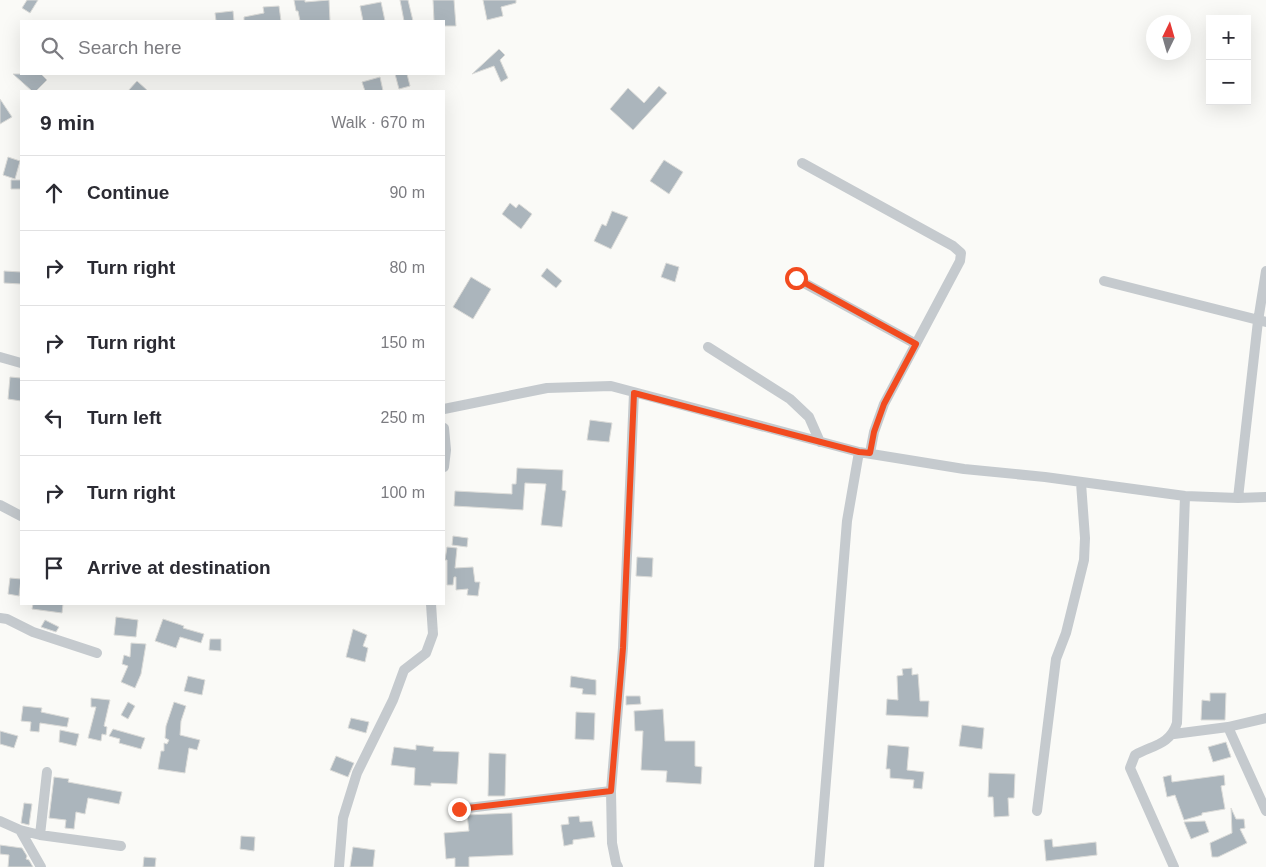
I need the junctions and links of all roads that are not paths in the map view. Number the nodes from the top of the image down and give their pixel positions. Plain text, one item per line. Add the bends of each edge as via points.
1 (802, 163) dead end
2 (1266, 271) edge
3 (796, 278) dead end
4 (1104, 281) dead end
5 (1262, 322) edge
6 (916, 344) junction
7 (708, 347) dead end
8 (0, 358) edge
9 (20, 363) edge
10 (634, 393) junction
11 (445, 409) edge
12 (445, 439) edge
13 (820, 442) junction
14 (864, 453) junction
15 (445, 458) edge
16 (1080, 483) junction
17 (1184, 496) junction
18 (1266, 497) edge
19 (1238, 498) junction
20 (0, 505) edge
21 (20, 515) edge
22 (431, 605) edge
23 (0, 618) edge
24 (97, 653) dead end
25 (1266, 718) edge
26 (1228, 726) junction
27 (1174, 734) junction
28 (47, 772) dead end
29 (611, 791) junction
30 (459, 809) dead end
31 (1036, 811) dead end
32 (1266, 811) edge
33 (0, 821) edge
34 (20, 830) junction
35 (40, 834) junction
36 (121, 846) dead end
37 (41, 867) edge
38 (339, 867) edge
39 (618, 867) edge
40 (819, 867) edge
41 (1174, 867) edge

1 - 6 street via 954,246 961,253 960,262
2 - 5 street
3 - 6 street
4 - 5 street
5 - 19 street
6 - 14 street via 884,404
7 - 13 street via 790,398 809,417
8 - 9 street
10 - 11 street via 611,386 547,388
10 - 13 street
10 - 29 street via 623,648
12 - 15 street
13 - 14 street
14 - 16 street
14 - 40 street via 847,521
16 - 17 street
16 - 31 street via 1084,560 1066,633 1056,659
17 - 19 street
17 - 27 street via 1177,723
18 - 19 street
20 - 21 street
22 - 38 street via 433,634 426,653 404,670 357,773 343,818
23 - 24 street
25 - 26 street
26 - 27 street
26 - 32 street
27 - 41 street via 1135,755 1130,768
28 - 35 street
29 - 30 street
29 - 39 street via 612,844
33 - 34 street
34 - 35 street
34 - 37 street
35 - 36 street

